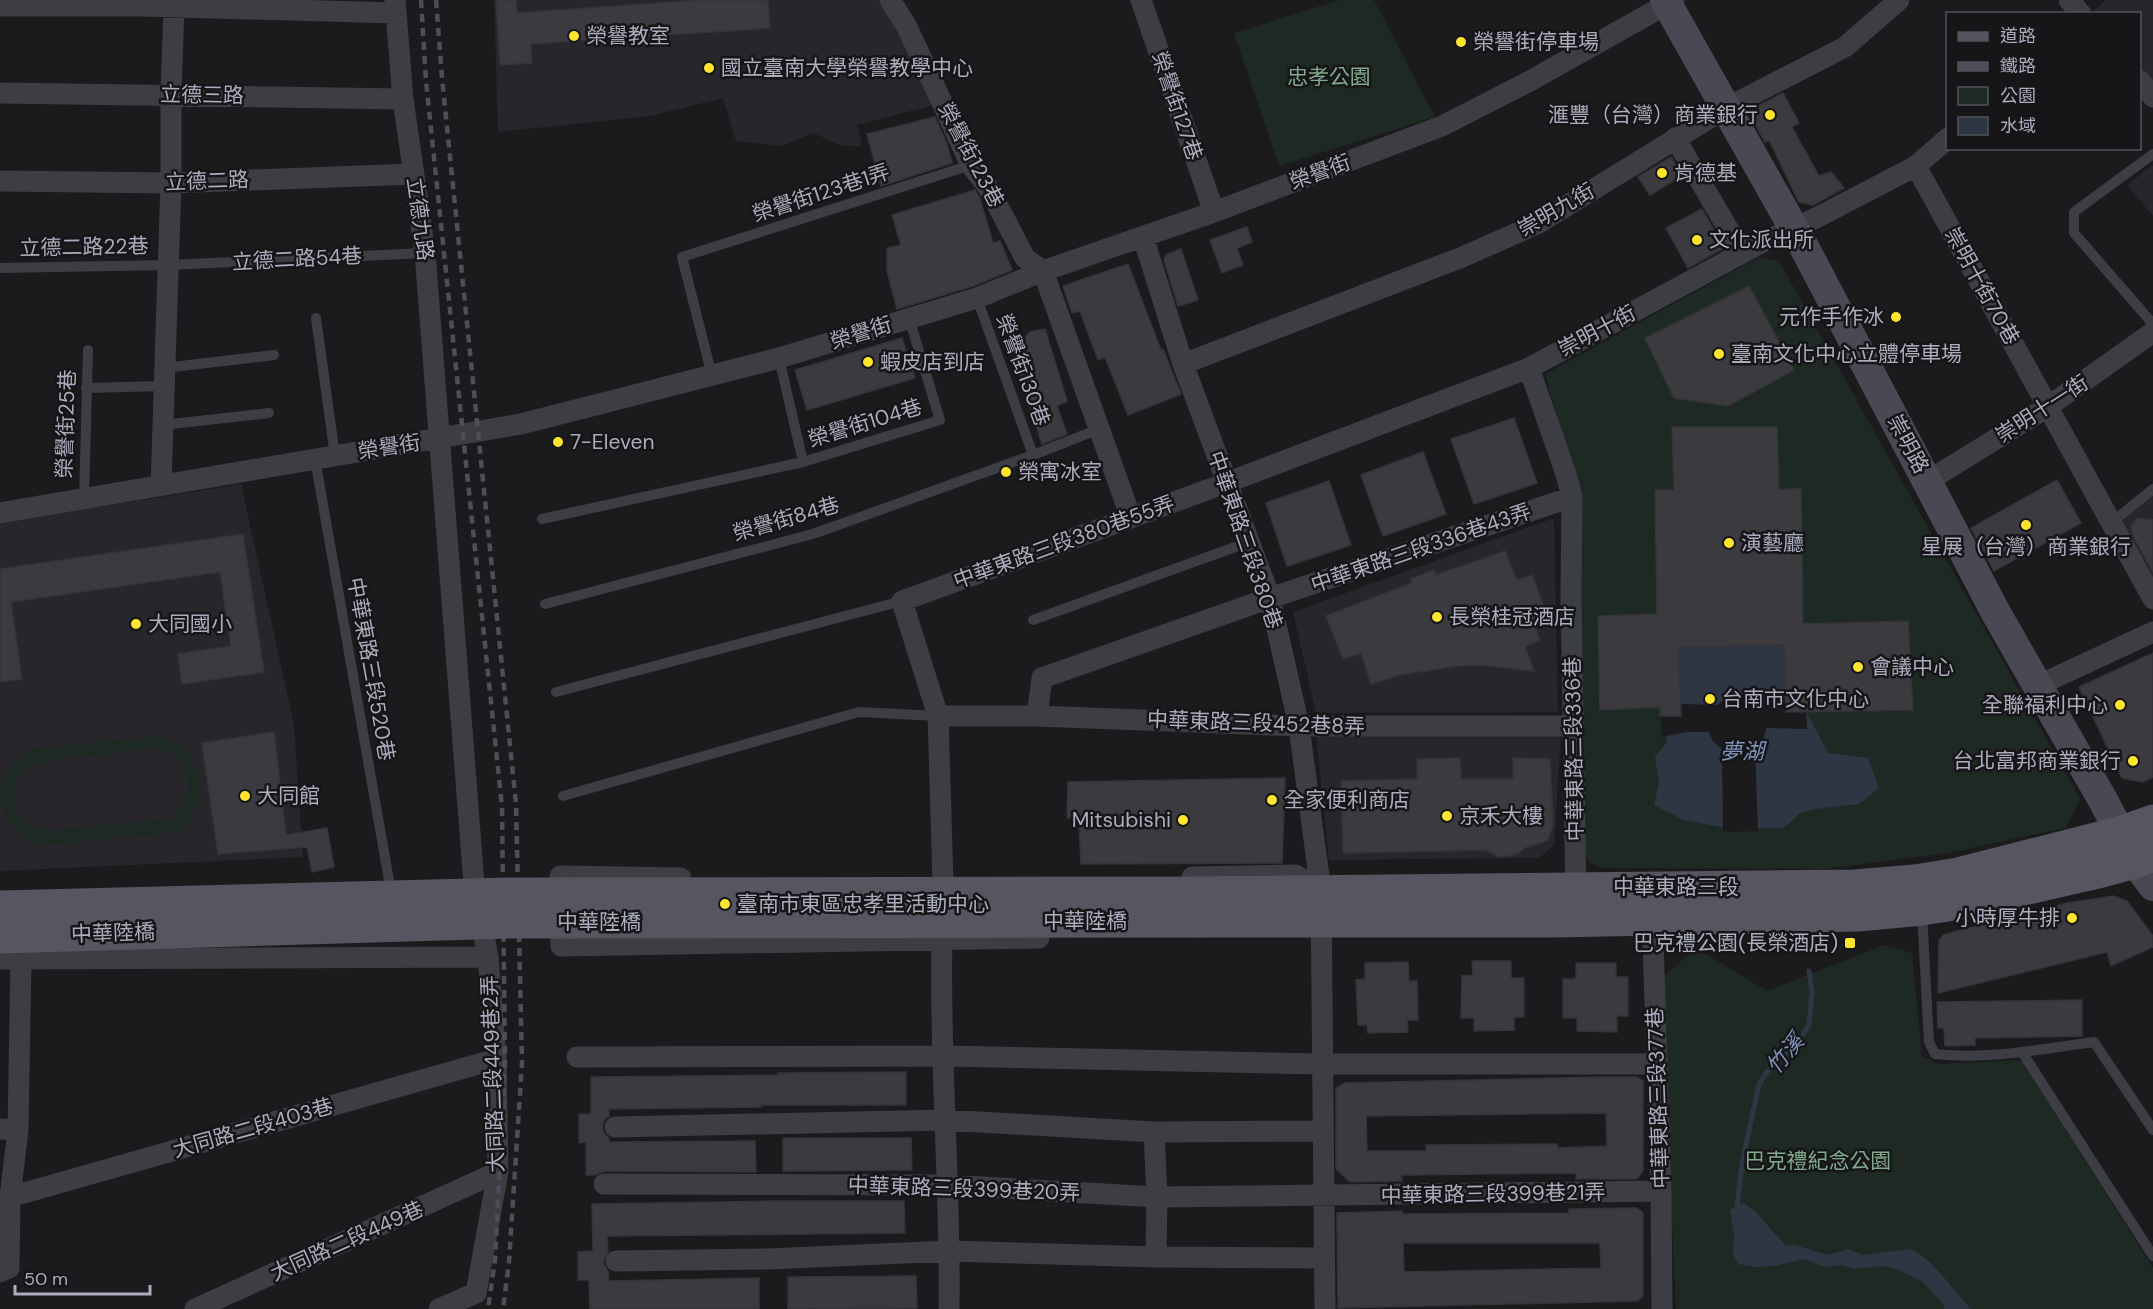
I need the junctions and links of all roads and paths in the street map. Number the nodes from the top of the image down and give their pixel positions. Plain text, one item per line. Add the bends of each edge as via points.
1 (890, 0) edge
2 (1141, 0) edge
3 (1899, 0) edge
4 (2069, 0) edge
5 (1669, 1) edge
6 (143, 3) edge
7 (218, 4) edge
8 (0, 6) edge
9 (174, 7) junction
10 (396, 7) edge
11 (2079, 12) edge
12 (2141, 83) edge
13 (0, 93) edge
14 (171, 94) junction
15 (2153, 97) edge
16 (403, 99) junction
17 (1726, 108) junction
18 (1676, 138) junction
19 (1946, 139) edge
20 (2153, 154) edge
21 (971, 165) junction
22 (1916, 166) junction
23 (414, 174) junction
24 (0, 181) edge
25 (171, 183) junction
26 (1214, 212) junction
27 (1792, 230) junction
28 (1143, 237) junction
29 (425, 253) junction
30 (1737, 256) junction
31 (168, 265) junction
32 (0, 268) edge
33 (1043, 271) junction
34 (977, 298) junction
35 (316, 318) dead end
36 (909, 318) junction
37 (2153, 324) edge
38 (2153, 332) edge
39 (88, 350) dead end
40 (274, 355) dead end
41 (779, 358) junction
42 (1184, 364) junction
43 (1529, 368) junction
44 (712, 376) junction
45 (164, 377) junction
46 (87, 388) junction
47 (2049, 406) junction
48 (269, 412) dead end
49 (163, 425) junction
50 (1099, 429) junction
51 (440, 439) junction
52 (1033, 455) junction
53 (325, 458) junction
54 (803, 462) junction
55 (1928, 481) junction
56 (1226, 483) junction
57 (161, 486) junction
58 (2153, 489) edge
59 (1572, 497) junction
60 (84, 499) junction
61 (0, 513) edge
62 (1131, 518) junction
63 (542, 519) dead end
64 (2111, 523) junction
65 (1249, 542) junction
66 (1269, 598) junction
67 (2153, 599) edge
68 (902, 601) junction
69 (545, 604) dead end
70 (1033, 620) dead end
71 (2153, 632) edge
72 (2037, 686) junction
73 (556, 692) dead end
74 (938, 716) junction
75 (1037, 716) junction
76 (1299, 726) junction
77 (1574, 726) junction
78 (563, 796) dead end
79 (2153, 821) edge
80 (2119, 833) junction
81 (2147, 868) edge
82 (943, 882) junction
83 (474, 884) junction
84 (390, 886) junction
85 (1576, 888) junction
86 (0, 891) edge
87 (1652, 903) junction
88 (0, 907) edge
89 (1195, 907) junction
90 (1322, 907) junction
91 (1922, 909) junction
92 (1577, 920) junction
93 (942, 938) junction
94 (11, 948) edge
95 (488, 957) junction
96 (0, 959) edge
97 (2022, 1052) junction
98 (944, 1056) junction
99 (577, 1057) dead end
100 (496, 1059) junction
101 (1323, 1064) junction
102 (1656, 1064) junction
103 (945, 1120) junction
104 (615, 1127) dead end
105 (9, 1130) edge
106 (2153, 1130) edge
107 (1323, 1131) junction
108 (1154, 1132) junction
109 (498, 1172) junction
110 (604, 1184) dead end
111 (947, 1185) junction
112 (1661, 1191) junction
113 (1324, 1196) junction
114 (10, 1197) junction
115 (1157, 1197) junction
116 (950, 1251) junction
117 (2153, 1256) edge
118 (1156, 1257) junction
119 (1324, 1258) junction
120 (616, 1262) dead end
121 (0, 1272) edge
122 (195, 1309) edge
123 (439, 1309) edge
124 (949, 1309) edge
125 (1325, 1309) edge
126 (1662, 1309) edge

1 - 21 street, 榮譽街123巷 via 906,25
2 - 26 street, 榮譽街127巷
3 - 17 street, 崇明九街 via 1845,47
4 - 11 street
5 - 17 street, 崇明路
5 - 26 street, 榮譽街 via 1442,126
6 - 8 street
6 - 9 street
7 - 9 street
7 - 10 street
9 - 14 street
10 - 16 street, 立德九路
12 - 15 street
13 - 14 street, 立德三路
14 - 16 street, 立德三路
14 - 25 street
16 - 23 street, 立德九路
17 - 18 street, 崇明九街
17 - 27 street, 崇明路
18 - 30 street via 1737,244
18 - 42 street, 崇明九街 via 1537,224 1460,258
19 - 22 street, 崇明十街
20 - 37 lane via 2074,212 2074,233
21 - 33 street, 榮譽街123巷 via 988,186 1024,258
21 - 44 lane, 榮譽街123巷1弄 via 682,257
22 - 27 street, 崇明十街
22 - 47 street, 崇明十街70巷
23 - 25 street, 立德二路
23 - 29 street, 立德九路
24 - 25 street, 立德二路
25 - 31 street
26 - 28 street, 榮譽街
27 - 30 street, 崇明十街
27 - 55 street, 崇明路
28 - 33 street, 榮譽街
28 - 42 street, 中華東路三段380巷
29 - 31 lane, 立德二路54巷
29 - 51 street, 立德九路
30 - 43 street, 崇明十街
31 - 32 lane, 立德二路22巷
31 - 45 street
33 - 34 street, 榮譽街
33 - 50 street
34 - 36 street, 榮譽街
34 - 52 lane, 榮譽街130巷
35 - 53 lane, 中華東路三段520巷
36 - 41 street, 榮譽街
36 - 54 lane, 榮譽街104巷 via 940,420
38 - 47 street, 崇明十一街
39 - 46 lane, 榮譽街25巷
40 - 45 lane
41 - 44 street, 榮譽街
41 - 54 lane
42 - 56 street, 中華東路三段380巷
43 - 56 street, 崇明十街
43 - 59 street, 中華東路三段336巷
44 - 51 street, 榮譽街 via 521,424
45 - 46 lane
45 - 49 street
46 - 60 lane, 榮譽街25巷
47 - 55 street, 崇明十一街
47 - 64 street, 崇明十街70巷
48 - 49 lane
49 - 57 street
50 - 52 lane, 榮譽街84巷
50 - 62 street
51 - 53 street, 榮譽街
51 - 83 street, 立德九路
52 - 69 lane, 榮譽街84巷 via 813,534
53 - 57 street, 榮譽街
53 - 84 lane, 中華東路三段520巷
54 - 63 lane
55 - 72 street, 崇明路
56 - 62 street, 中華東路三段380巷55弄
56 - 65 street, 中華東路三段380巷
57 - 60 street, 榮譽街
58 - 64 lane
59 - 66 street, 中華東路三段336巷43弄
59 - 77 street, 中華東路三段336巷
60 - 61 street, 榮譽街
62 - 68 street, 中華東路三段380巷55弄
64 - 67 street, 崇明十街70巷
65 - 66 street, 中華東路三段380巷
65 - 70 lane
66 - 75 street, 中華東路三段336巷43弄 via 1042,678
66 - 76 street, 中華東路三段380巷
68 - 73 lane
68 - 74 street
71 - 72 street
72 - 80 street, 崇明路
74 - 75 street, 中華東路三段452巷8弄
74 - 78 lane via 859,712
74 - 82 street
75 - 76 street, 中華東路三段452巷8弄
76 - 77 street, 中華東路三段452巷8弄
76 - 90 street, 中華東路三段380巷
77 - 85 street, 中華東路三段336巷
79 - 80 main road, 中華東路三段
80 - 81 street, 崇明路
80 - 87 main road, 中華東路三段 via 1958,874 1915,881
81 - 91 main road, 中華東路三段
82 - 90 street via 1296,875
82 - 93 street via 560,876 561,946
83 - 84 street
83 - 95 street, 大同路二段449巷2弄
84 - 86 street
85 - 87 main road, 中華東路三段
85 - 90 main road, 中華東路三段
85 - 92 street, 中華東路三段336巷
87 - 91 main road, 中華東路三段 via 1858,915
87 - 92 main road, 中華東路三段
87 - 102 street, 中華東路三段377巷
88 - 89 main road, 中華陸橋, bridge via 513,894
89 - 90 main road, 中華東路三段
89 - 94 main road, 中華陸橋, bridge via 512,922
90 - 92 main road, 中華東路三段
90 - 93 street via 1297,935
90 - 101 street, 中華東路三段380巷
91 - 97 lane via 1929,1042 1935,1054
93 - 98 street
94 - 95 street
94 - 96 street
94 - 105 street
95 - 100 street, 大同路二段449巷2弄
97 - 106 lane via 2094,1042
97 - 117 lane
98 - 99 street
98 - 101 street
98 - 103 street
100 - 109 street, 大同路二段449巷2弄
100 - 114 street, 大同路二段403巷
101 - 102 street
101 - 107 street, 中華東路三段380巷
102 - 112 street, 中華東路三段377巷
103 - 104 street
103 - 108 street
103 - 111 street
105 - 114 street
107 - 108 street
107 - 113 street, 中華東路三段380巷
108 - 115 street
109 - 122 street, 大同路二段449巷
109 - 123 street, 大同路二段449巷2弄 via 476,1293
110 - 111 street, 中華東路三段399巷20弄
111 - 115 street, 中華東路三段399巷20弄
111 - 116 street
112 - 113 street, 中華東路三段399巷21弄
112 - 126 street, 中華東路三段377巷
113 - 115 street, 中華東路三段399巷20弄
113 - 119 street, 中華東路三段380巷
114 - 121 street via 9,1268
115 - 118 street
116 - 118 street
116 - 120 street
116 - 124 street
118 - 119 street
119 - 125 street, 中華東路三段380巷

